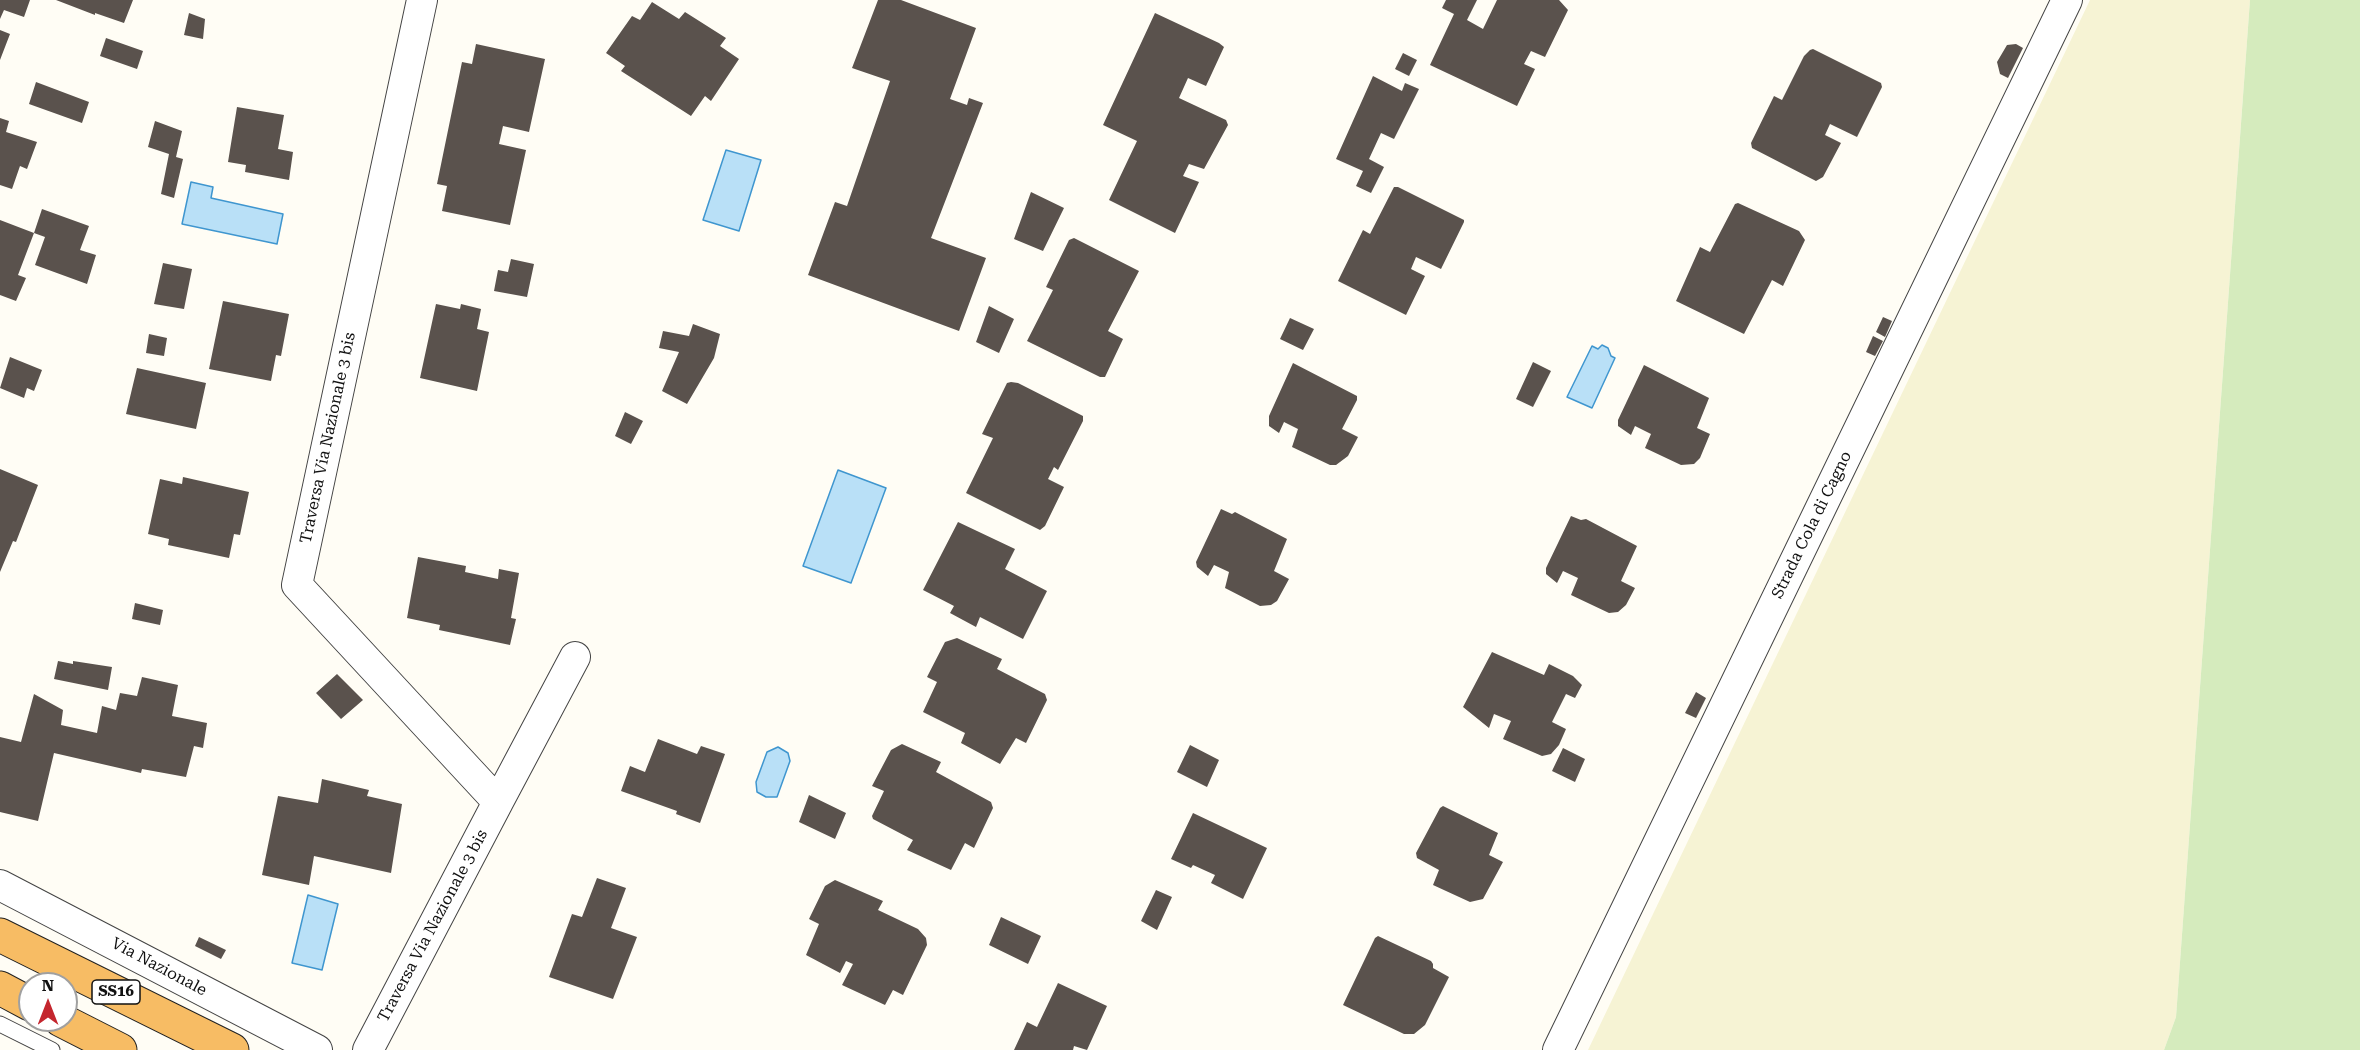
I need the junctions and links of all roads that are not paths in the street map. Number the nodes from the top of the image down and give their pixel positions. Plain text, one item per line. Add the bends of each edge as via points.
1 (422, 0) edge
2 (2067, 0) edge
3 (575, 657) dead end
4 (498, 802) junction
5 (0, 885) edge
6 (0, 935) edge
7 (0, 988) edge
8 (18, 998) edge
9 (0, 1024) edge
10 (78, 1028) edge
11 (52, 1050) edge
12 (120, 1050) edge
13 (232, 1050) edge
14 (317, 1050) edge
15 (368, 1050) edge
16 (1558, 1050) edge

1 - 4 street, Traversa Via Nazionale 3 bis via 297,585
2 - 16 street, Strada Cola di Cagno
3 - 4 street, Traversa Via Nazionale 3 bis
4 - 15 street, Traversa Via Nazionale 3 bis
5 - 14 street, Via Nazionale
6 - 13 highway, SS16
7 - 8 highway
9 - 11 lane
10 - 12 highway

